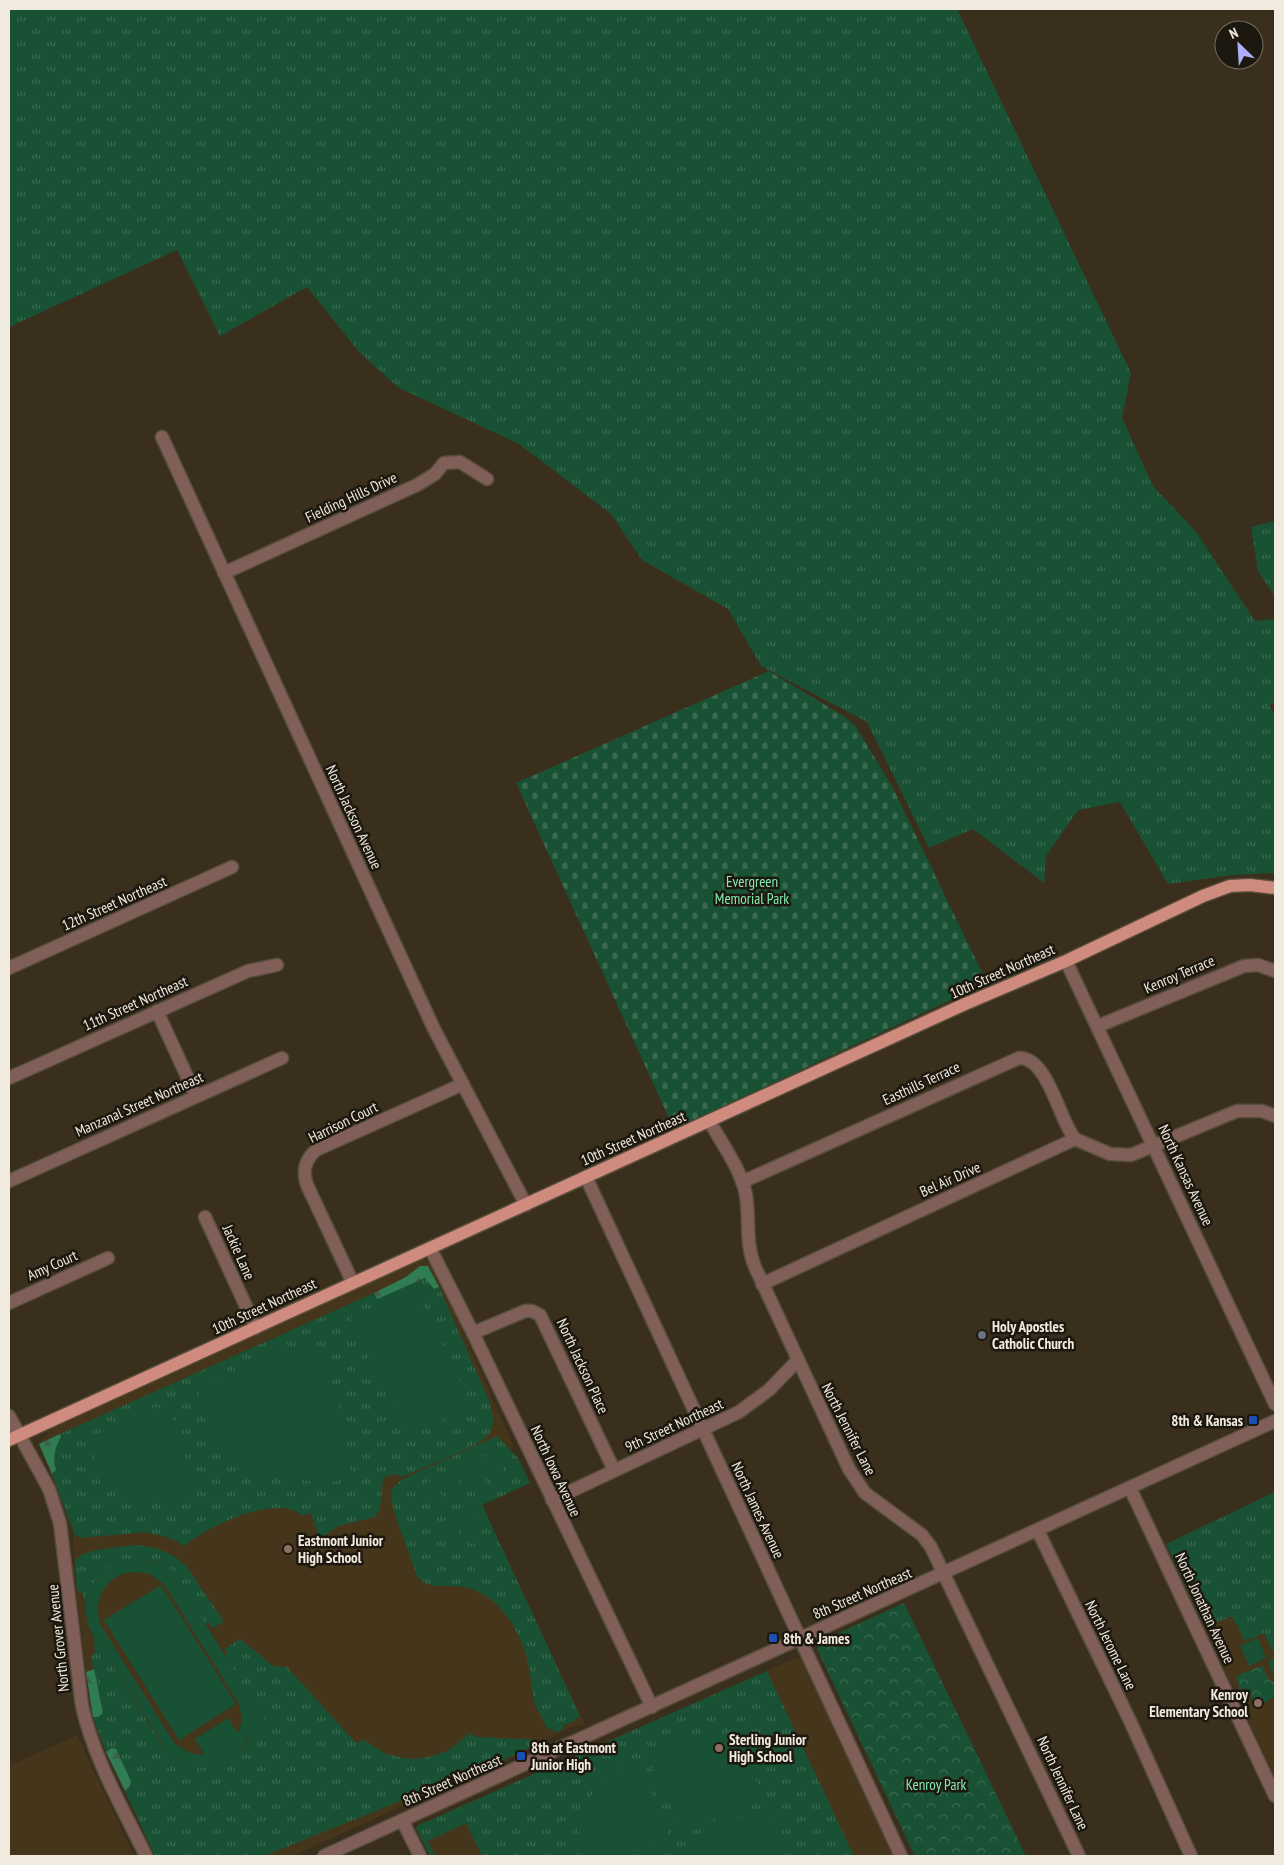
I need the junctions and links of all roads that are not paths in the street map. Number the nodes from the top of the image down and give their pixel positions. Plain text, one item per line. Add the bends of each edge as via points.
1 (162, 437) dead end
2 (487, 479) dead end
3 (224, 573) junction
4 (232, 867) dead end
5 (1275, 888) edge
6 (1066, 960) junction
7 (277, 965) dead end
8 (9, 968) edge
9 (1275, 971) edge
10 (157, 1011) junction
11 (1098, 1026) junction
12 (282, 1058) dead end
13 (9, 1078) edge
14 (463, 1084) junction
15 (196, 1096) junction
16 (1275, 1116) edge
17 (710, 1122) junction
18 (1075, 1140) junction
19 (1154, 1146) junction
20 (586, 1177) junction
21 (9, 1181) edge
22 (742, 1182) junction
23 (526, 1205) junction
24 (205, 1217) dead end
25 (430, 1248) junction
26 (108, 1258) dead end
27 (353, 1283) junction
28 (762, 1284) junction
29 (9, 1302) edge
30 (256, 1328) junction
31 (473, 1333) junction
32 (797, 1361) junction
33 (1275, 1404) edge
34 (9, 1416) edge
35 (1275, 1421) edge
36 (704, 1430) junction
37 (13, 1438) edge
38 (614, 1470) junction
39 (1130, 1488) junction
40 (552, 1500) junction
41 (1038, 1531) junction
42 (945, 1574) junction
43 (800, 1638) junction
44 (652, 1707) junction
45 (1275, 1796) edge
46 (402, 1820) junction
47 (146, 1856) edge
48 (324, 1856) edge
49 (420, 1856) edge
50 (901, 1856) edge
51 (1079, 1856) edge
52 (1191, 1856) edge

1 - 3 street, North Jackson Avenue
2 - 3 street, Fielding Hills Drive via 460,462 444,464 435,474 417,484
3 - 14 street, North Jackson Avenue via 430,1020
4 - 8 street, 12th Street Northeast
5 - 6 main road, 10th Street Northeast via 1236,886 1212,892
6 - 11 street, North Kansas Avenue
6 - 17 main road, 10th Street Northeast
7 - 10 street, 11th Street Northeast via 248,971
9 - 11 street, Kenroy Terrace via 1258,965 1244,966
10 - 13 street, 11th Street Northeast
10 - 15 street
11 - 19 street, North Kansas Avenue
12 - 15 street, Manzanal Street Northeast
14 - 23 street, North Jackson Avenue
14 - 27 street, Harrison Court via 316,1150 306,1162 304,1177 307,1185
15 - 21 street, Manzanal Street Northeast
16 - 19 street via 1262,1111 1237,1111
17 - 20 main road, 10th Street Northeast
17 - 22 street, North Jennifer Lane
18 - 19 street via 1119,1156
18 - 22 street, Easthills Terrace via 1041,1069 1030,1060 1019,1058
18 - 28 street, Bel Air Drive
19 - 33 street, North Kansas Avenue
20 - 23 main road, 10th Street Northeast
20 - 36 street, North James Avenue
22 - 28 street, North Jennifer Lane via 746,1194 749,1250
23 - 25 main road, 10th Street Northeast
24 - 30 street, Jackie Lane
25 - 27 main road, 10th Street Northeast
25 - 31 street, North Iowa Avenue
26 - 29 street, Amy Court
27 - 30 main road, 10th Street Northeast
28 - 32 street, North Jennifer Lane
30 - 37 main road, 10th Street Northeast
31 - 38 street, North Jackson Place via 525,1311 540,1316
31 - 40 street, North Iowa Avenue
32 - 36 street, 9th Street Northeast via 755,1402
32 - 42 street, North Jennifer Lane via 857,1482 876,1503 925,1538
34 - 37 street, North Grover Avenue
35 - 39 street, 8th Street Northeast
36 - 38 street, 9th Street Northeast
36 - 43 street, North James Avenue
37 - 47 street, North Grover Avenue via 32,1455 60,1523 87,1728
38 - 40 street, 9th Street Northeast
39 - 41 street, 8th Street Northeast
39 - 45 street, North Jonathan Avenue
40 - 44 street, North Iowa Avenue
41 - 42 street, 8th Street Northeast
41 - 52 street, North Jerome Lane
42 - 43 street, 8th Street Northeast
42 - 51 street, North Jennifer Lane
43 - 44 street, 8th Street Northeast
43 - 50 street, North James Avenue
44 - 46 street, 8th Street Northeast
46 - 48 street, 8th Street Northeast
46 - 49 street

